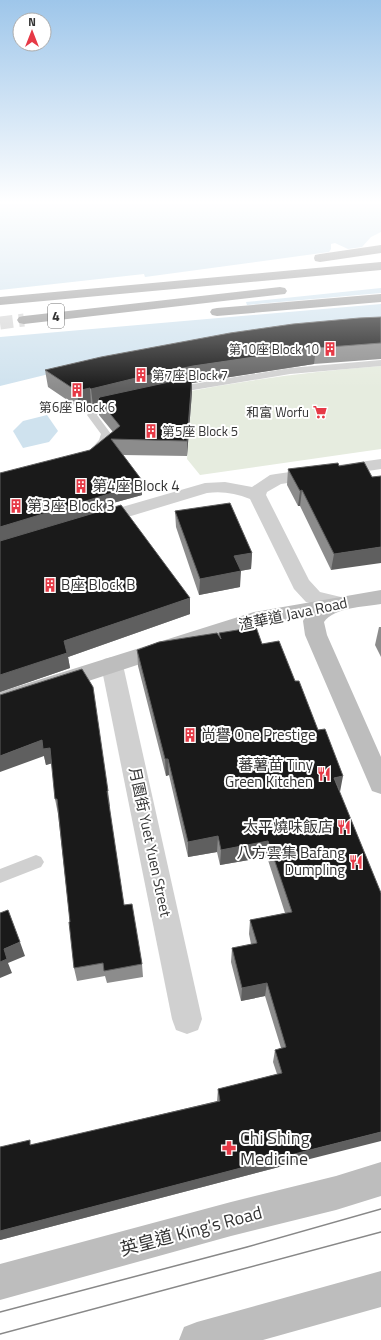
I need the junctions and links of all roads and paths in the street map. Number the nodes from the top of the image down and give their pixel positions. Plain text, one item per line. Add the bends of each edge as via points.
1 (280, 264) edge
2 (381, 266) edge
3 (151, 287) junction
4 (294, 290) dead end
5 (381, 298) edge
6 (0, 301) edge
7 (381, 363) edge
8 (166, 392) edge
9 (126, 401) edge
10 (89, 456) edge
11 (381, 464) edge
12 (257, 495) junction
13 (84, 525) edge
14 (381, 597) edge
15 (338, 604) junction
16 (112, 665) junction
17 (0, 702) edge
18 (381, 784) edge
19 (36, 862) dead end
20 (0, 876) edge
21 (187, 1019) dead end
22 (381, 1179) edge
23 (0, 1282) edge
24 (381, 1289) edge
25 (197, 1340) edge

1 - 3 highway
2 - 3 highway, 4
3 - 6 highway, 4
4 - 5 highway, 4 via 24,320 201,313
7 - 8 lane via 275,373
9 - 10 lane via 94,412 92,415 106,437
11 - 12 street via 276,479 260,489
12 - 13 street via 242,489 217,486 205,488
12 - 15 street via 301,584 313,597
14 - 15 main road, 渣華道 Java Road
15 - 16 main road, 渣華道 Java Road via 254,620
15 - 18 main road via 320,612 313,621 316,635
16 - 17 main road, 渣華道 Java Road
16 - 21 street, 月園街 Yuet Yuen Street
19 - 20 lane
22 - 23 main road, 英皇道 King's Road
24 - 25 main road

